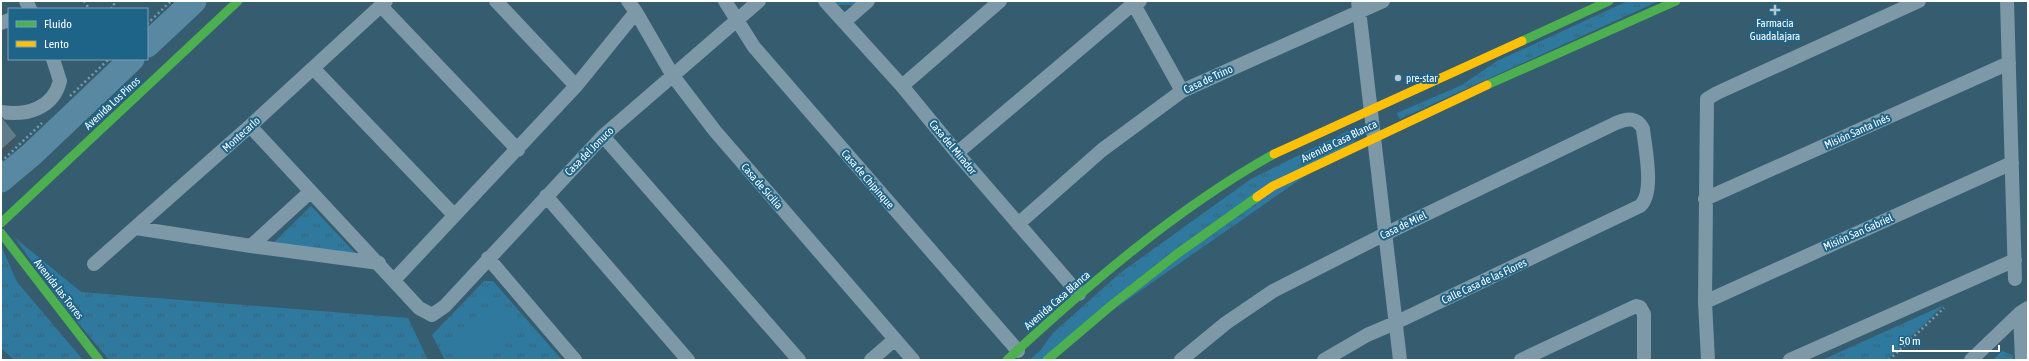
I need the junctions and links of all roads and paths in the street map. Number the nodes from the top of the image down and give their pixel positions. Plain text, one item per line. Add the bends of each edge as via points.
1 (171, 1) edge
2 (238, 1) edge
3 (496, 1) edge
4 (725, 1) edge
5 (759, 1) edge
6 (825, 1) edge
7 (868, 1) edge
8 (1000, 1) edge
9 (1383, 1) edge
10 (1609, 1) edge
11 (1676, 1) edge
12 (1919, 1) edge
13 (2007, 1) edge
14 (1135, 2) edge
15 (383, 4) edge
16 (632, 6) edge
17 (1359, 6) edge
18 (738, 19) junction
19 (844, 22) junction
20 (148, 23) edge
21 (53, 60) edge
22 (2009, 63) junction
23 (313, 68) junction
24 (673, 76) junction
25 (576, 86) junction
26 (902, 86) junction
27 (1182, 91) junction
28 (1371, 111) junction
29 (1, 112) edge
30 (1639, 122) joint
31 (250, 126) junction
32 (603, 136) junction
33 (1375, 136) junction
34 (518, 150) junction
35 (957, 153) junction
36 (2012, 163) junction
37 (310, 192) junction
38 (546, 196) junction
39 (1705, 199) junction
40 (454, 215) junction
41 (1, 223) edge
42 (1018, 224) junction
43 (136, 228) junction
44 (1, 234) edge
45 (1385, 234) junction
46 (251, 246) junction
47 (488, 258) junction
48 (2015, 260) junction
49 (379, 263) junction
50 (94, 264) dead end
51 (394, 280) junction
52 (2015, 280) dead end
53 (1943, 292) junction
54 (1079, 294) junction
55 (1705, 302) junction
56 (2024, 311) edge
57 (1396, 323) junction
58 (894, 340) junction
59 (1012, 356) edge
60 (1892, 357) junction
61 (99, 360) edge
62 (575, 360) edge
63 (688, 360) edge
64 (799, 360) edge
65 (871, 360) edge
66 (913, 360) edge
67 (1047, 360) edge
68 (1181, 360) edge
69 (1324, 360) edge
70 (1400, 360) edge
71 (1521, 360) edge
72 (1644, 360) edge
73 (1708, 360) edge
74 (1790, 360) edge
75 (1885, 360) edge
76 (1889, 360) edge
77 (1971, 360) edge
78 (2022, 360) edge

1 - 20 path
2 - 41 street, Avenida Los Pinos
3 - 25 street
4 - 18 street, Casa de Chipinque
5 - 18 street, Casa del Jonuco
6 - 19 street, Casa del Mirador
7 - 19 street
8 - 26 street
9 - 17 street, Casa de Trino
10 - 28 street, Avenida Casa Blanca
11 - 33 street, Avenida Casa Blanca
12 - 39 street via 1707,99
13 - 22 street
14 - 27 street
14 - 35 street
15 - 23 street, Montecarlo
15 - 34 street
16 - 24 street, Casa de Sicilia
16 - 25 street
17 - 27 street, Casa de Trino
17 - 28 street
18 - 24 street, Casa del Jonuco
18 - 59 street, Casa de Chipinque via 754,47
19 - 26 street, Casa del Mirador
21 - 29 street via 60,81 58,88 46,103 29,113
22 - 36 street
22 - 39 street, Misión Santa Inés
23 - 31 street, Montecarlo
23 - 40 street
24 - 32 street, Casa del Jonuco
24 - 58 street, Casa de Sicilia via 715,130
25 - 34 street
26 - 35 street, Casa del Mirador
27 - 42 street, Casa de Trino via 1102,150
28 - 33 street
28 - 54 street, Avenida Casa Blanca via 1278,152 1237,175 1200,200
30 - 45 street, Casa de Miel via 1625,119
30 - 57 street, Calle Casa de las Flores via 1643,130 1648,190 1645,202 1628,213
31 - 37 street
31 - 43 street, Montecarlo
32 - 38 street, Casa del Jonuco
32 - 64 street
33 - 45 street
33 - 67 street, Avenida Casa Blanca via 1257,195 1113,304
34 - 40 street
35 - 42 street, Casa del Mirador
36 - 48 street
36 - 55 street, Misión San Gabriel
37 - 46 street
37 - 49 street
38 - 47 street, Casa del Jonuco
38 - 63 street
39 - 55 street
40 - 51 street
42 - 54 street, Casa del Mirador
43 - 46 street
43 - 50 street, Montecarlo
44 - 61 street, Avenida las Torres
45 - 57 street
45 - 68 street, Casa de Miel via 1273,291 1226,323
46 - 49 street
47 - 51 street, Casa del Jonuco via 445,306 432,314 419,308
47 - 62 street
48 - 52 street
48 - 53 street
49 - 51 street
53 - 60 path via 1946,302 1944,308
53 - 74 street
54 - 59 street, Avenida Casa Blanca
55 - 73 street
56 - 77 street
56 - 78 street
57 - 69 street, Calle Casa de las Flores via 1367,335
57 - 70 street
58 - 65 street
58 - 66 street, Casa de Sicilia
60 - 75 path
60 - 76 path
71 - 72 street via 1631,307 1640,307 1644,314

